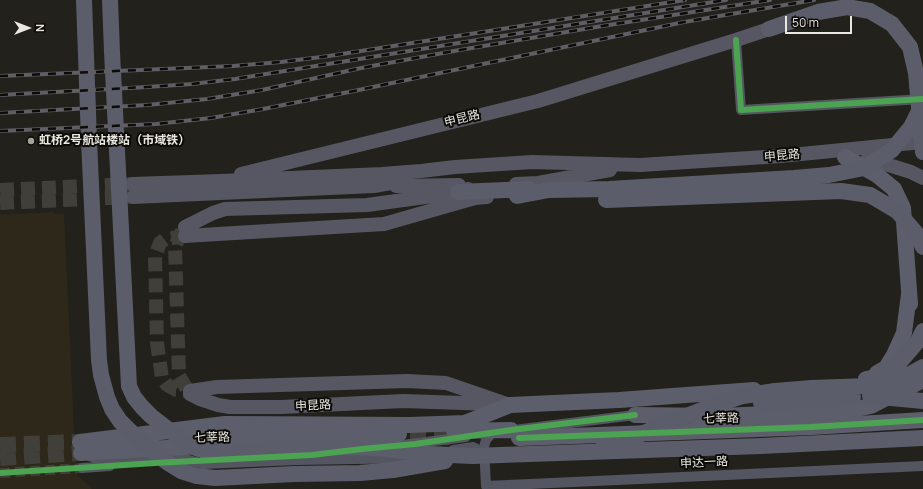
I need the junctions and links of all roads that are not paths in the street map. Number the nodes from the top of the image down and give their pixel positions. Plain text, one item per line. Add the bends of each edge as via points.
1 (84, 0) edge
2 (110, 0) edge
3 (769, 29) joint
4 (736, 40) junction
5 (923, 99) edge
6 (923, 103) edge
7 (923, 142) edge
8 (923, 152) edge
9 (781, 156) junction
10 (845, 157) junction
11 (640, 165) junction
12 (455, 167) junction
13 (923, 178) edge
14 (149, 184) junction
15 (479, 185) junction
16 (374, 186) junction
17 (549, 190) junction
18 (458, 192) junction
19 (517, 196) junction
20 (923, 248) edge
21 (910, 294) junction
22 (923, 331) edge
23 (923, 367) edge
24 (923, 380) edge
25 (842, 387) junction
26 (870, 396) junction
27 (619, 400) junction
28 (923, 401) edge
29 (751, 404) joint
30 (510, 405) junction
31 (682, 406) junction
32 (635, 416) junction
33 (923, 420) edge
34 (492, 433) junction
35 (344, 434) dead end
36 (515, 434) junction
37 (923, 438) edge
38 (376, 447) junction
39 (575, 452) junction
40 (81, 454) junction
41 (229, 459) dead end
42 (376, 459) junction
43 (479, 459) junction
44 (156, 463) dead end
45 (923, 466) edge

1 - 43 highway via 99,360 107,397 120,421 142,443 181,471 215,478 360,473
2 - 43 highway via 129,386 142,407 187,444 206,451 379,448
3 - 4 main road, 申昆路
3 - 8 highway via 818,12 847,7 870,11 892,24 910,47 916,73
4 - 5 street via 741,110
4 - 14 main road, 申昆路 via 538,101 235,176
6 - 17 highway via 911,127 892,150 864,168 830,175 794,178
7 - 9 main road, 申昆路
9 - 10 main road
9 - 11 main road, 申昆路
10 - 13 main road via 879,162
10 - 21 main road via 877,175 894,189 903,208
11 - 12 main road, 申昆路 via 532,162
11 - 15 main road, 申昆路 via 538,183
12 - 14 main road, 申昆路 via 382,174
12 - 16 main road, 申昆路 via 435,176
14 - 16 main road, 申昆路 via 132,191
15 - 16 main road
15 - 18 main road, 申昆路
17 - 18 highway
17 - 19 highway
18 - 19 main road, 申昆路 via 367,205 225,209 213,213 185,231 384,224 475,198
19 - 20 highway via 596,200 841,191 870,195 897,211 916,233
21 - 27 main road via 904,333 894,355 886,368 870,377 843,384
21 - 32 main road via 910,358 904,378 892,396 871,406 845,411
22 - 25 highway via 899,363 876,376
23 - 25 highway via 903,378 868,386
24 - 26 highway via 907,388
25 - 39 highway via 783,390 743,396 631,438
26 - 28 highway
26 - 29 highway
27 - 30 main road
27 - 31 main road
29 - 31 main road
30 - 30 main road, 申昆路 via 403,401 230,407 200,399 190,392 217,388 407,381 446,383
30 - 40 main road via 465,423 225,424
31 - 32 main road
32 - 36 street
33 - 36 main road, 七莘路 via 811,427
34 - 36 street
34 - 38 street
34 - 43 street via 486,440
35 - 40 main road, 七莘路
36 - 40 main road, 七莘路 via 452,431
37 - 39 highway
38 - 41 street via 312,455
38 - 42 street
39 - 43 highway
40 - 42 street via 106,463 182,458 203,464
40 - 44 street
42 - 43 street via 416,458 473,447 479,450
43 - 45 street, 申达一路 via 486,486

